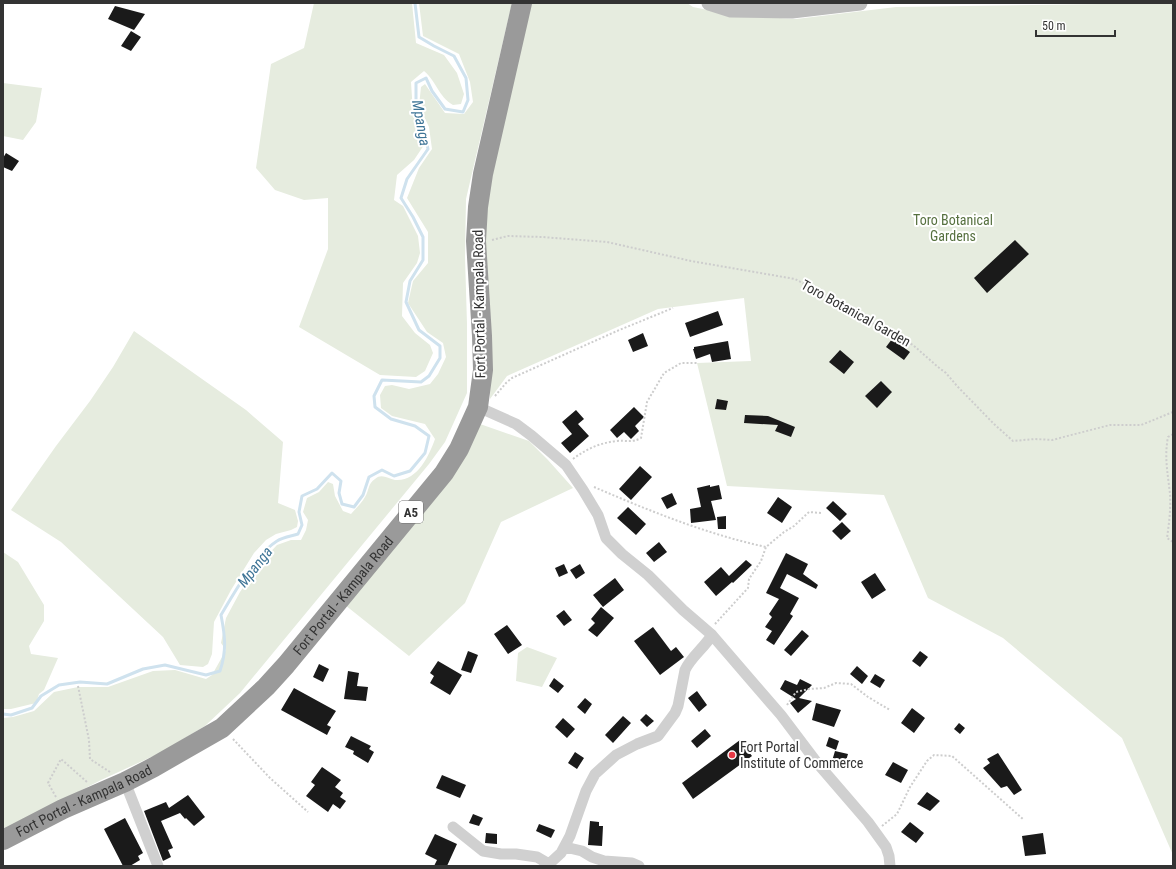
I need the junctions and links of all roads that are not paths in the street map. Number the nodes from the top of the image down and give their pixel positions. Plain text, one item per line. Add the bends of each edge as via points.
1 (522, 3) edge
2 (709, 3) edge
3 (860, 3) edge
4 (484, 410) junction
5 (712, 635) junction
6 (125, 782) junction
7 (453, 828) dead end
8 (3, 840) edge
9 (564, 847) junction
10 (549, 865) edge
11 (158, 866) edge
12 (639, 866) edge
13 (890, 866) edge

1 - 4 highway, Fort Portal - Kampala Road / A5 via 483,174 478,207 476,241
2 - 3 main road via 731,10 792,10
4 - 5 street via 516,424 566,465 598,515 606,538
4 - 6 highway, Fort Portal - Kampala Road / A5 via 444,473 266,687 222,728
5 - 9 street via 685,670 677,710 658,736 616,755 595,774
5 - 13 street via 781,715 875,832 886,847
6 - 8 highway, Fort Portal - Kampala Road / A5 via 63,809
6 - 11 street
7 - 10 street via 483,851 537,857
9 - 10 street
9 - 12 street via 582,851 604,861

